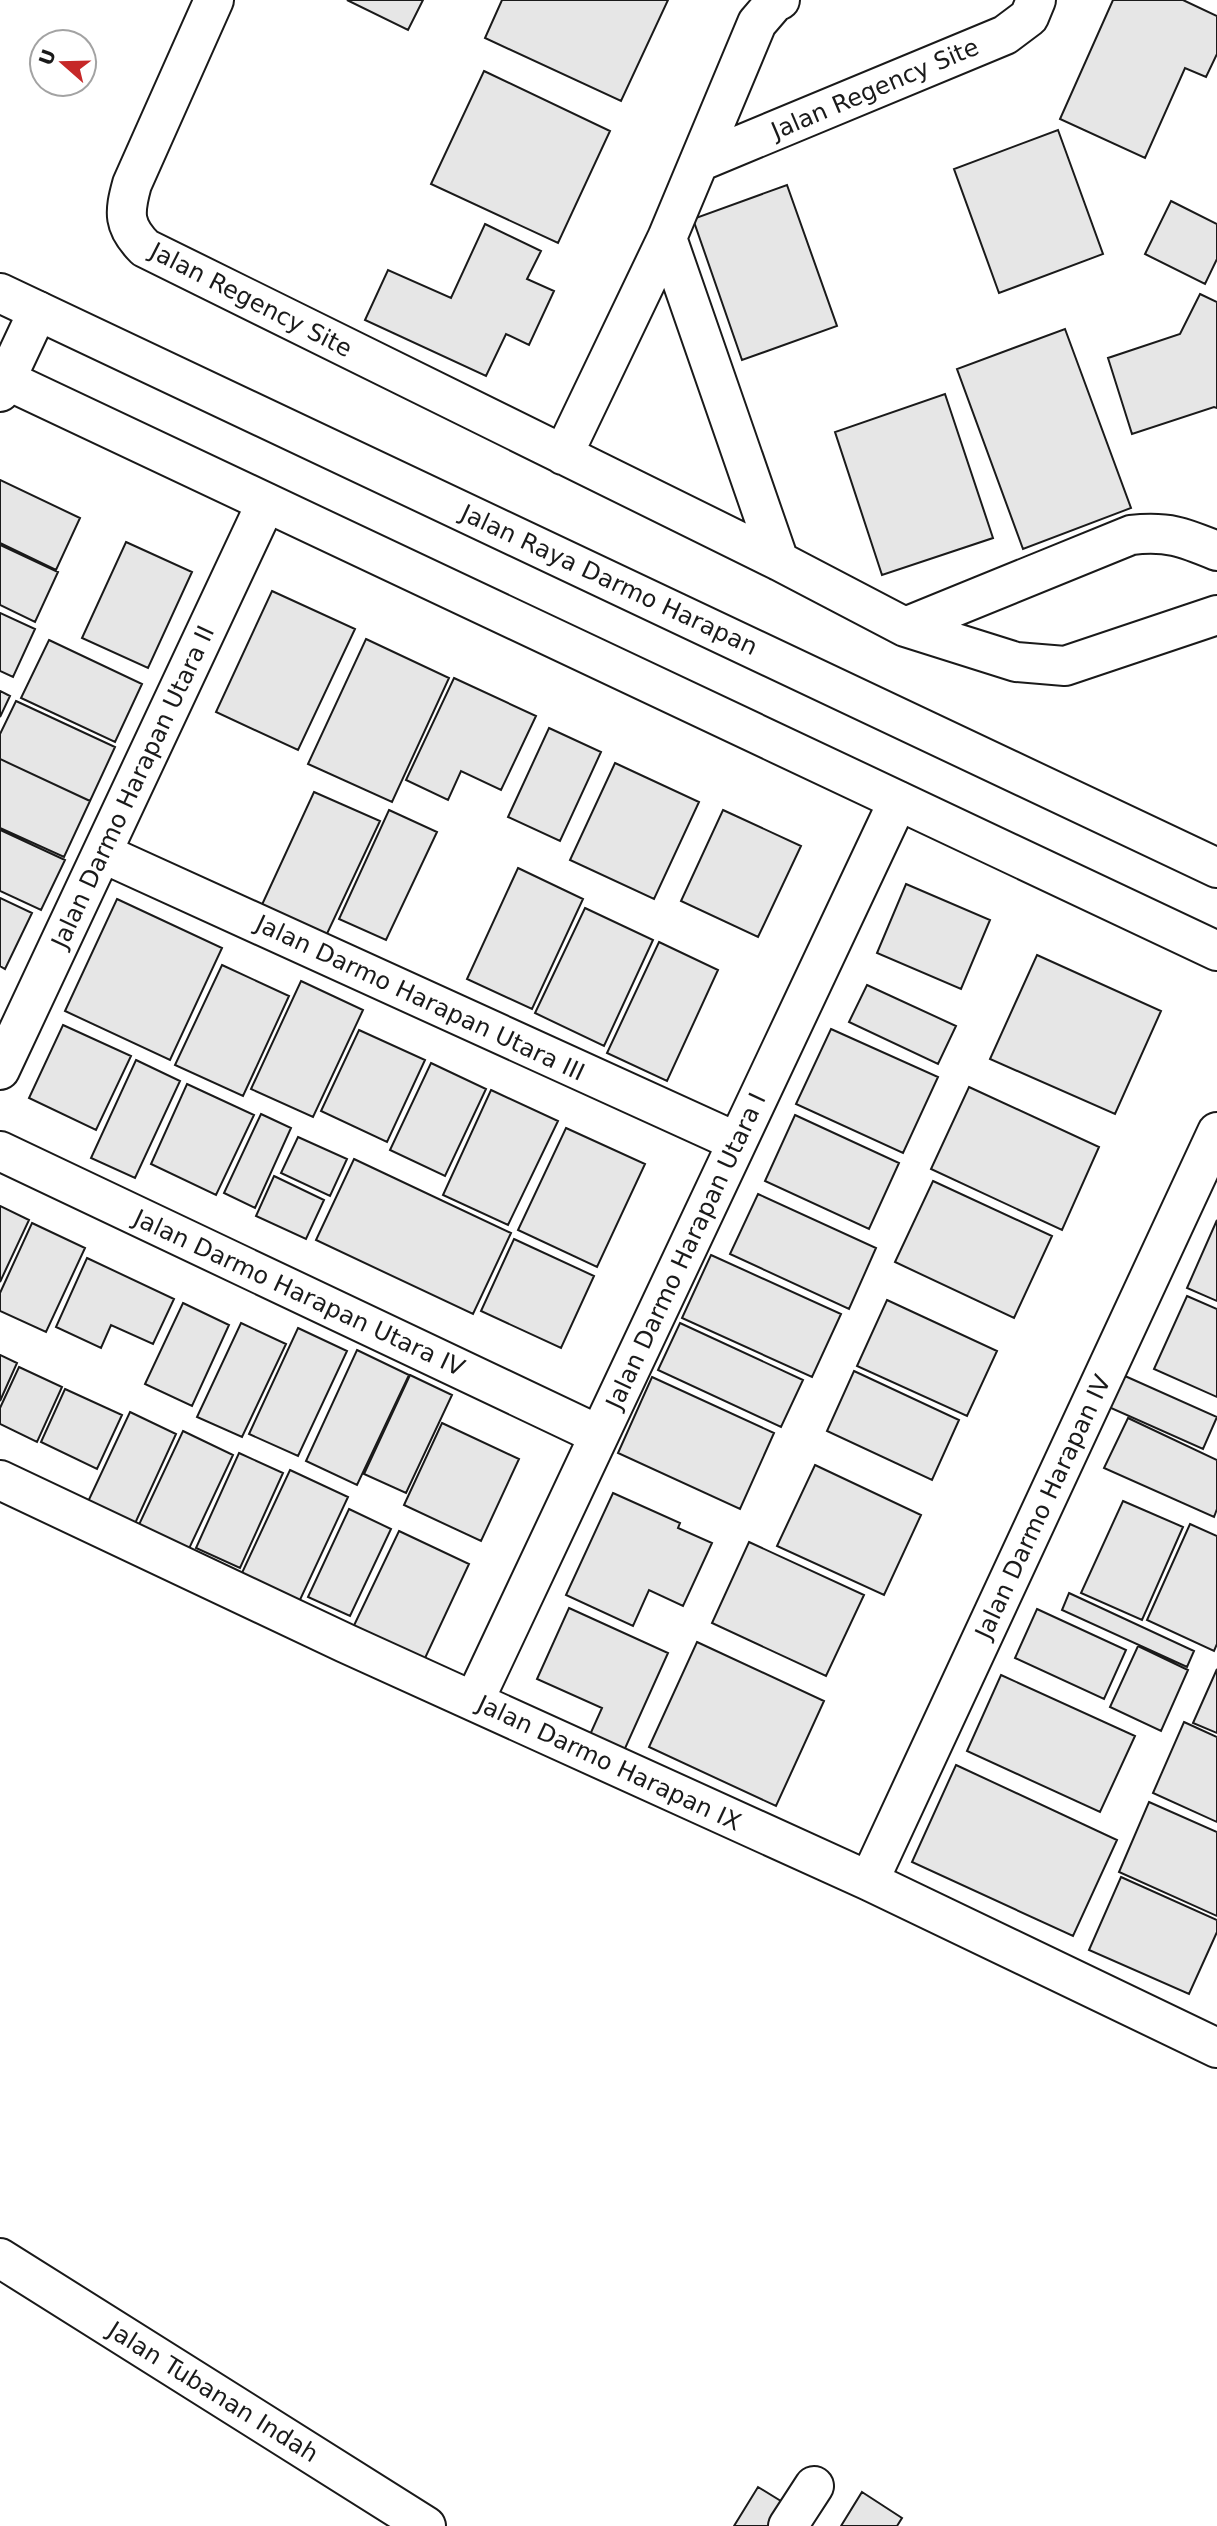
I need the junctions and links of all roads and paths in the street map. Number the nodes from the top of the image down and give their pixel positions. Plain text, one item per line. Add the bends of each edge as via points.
1 (214, 0) edge
2 (780, 0) edge
3 (1036, 0) edge
4 (699, 162) junction
5 (667, 238) junction
6 (0, 293) edge
7 (38, 311) junction
8 (2, 383) edge
9 (563, 455) junction
10 (266, 503) junction
11 (1217, 551) edge
12 (779, 561) junction
13 (1217, 615) edge
14 (905, 627) junction
15 (898, 801) junction
16 (102, 853) junction
17 (1217, 867) edge
18 (1217, 951) edge
19 (0, 1070) edge
20 (1217, 1132) edge
21 (737, 1142) junction
22 (0, 1151) edge
23 (599, 1435) junction
24 (0, 1480) edge
25 (474, 1701) junction
26 (869, 1881) junction
27 (1217, 2048) edge
28 (0, 2258) edge
29 (814, 2486) dead end
30 (426, 2526) edge
31 (788, 2526) edge

1 - 9 street, Jalan Regency Site via 132,184 126,220 132,235 145,248
2 - 4 street via 757,23
3 - 4 street, Jalan Regency Site via 1029,17 1006,35
4 - 5 street
5 - 9 street
5 - 12 street
6 - 7 street, Jalan Raya Darmo Harapan
7 - 8 street
7 - 17 street, Jalan Raya Darmo Harapan
8 - 10 street
9 - 12 street, Jalan Regency Site
10 - 15 street
10 - 16 street, Jalan Darmo Harapan Utara II
11 - 14 street via 1159,532 1132,535
12 - 14 street, Jalan Regency Site
13 - 14 street, Jalan Regency Site via 1065,666 1016,662
15 - 18 street
15 - 21 street, Jalan Darmo Harapan Utara I
16 - 19 street, Jalan Darmo Harapan Utara II
16 - 21 street, Jalan Darmo Harapan Utara III
20 - 26 street, Jalan Darmo Harapan IV
21 - 23 street, Jalan Darmo Harapan Utara I
22 - 23 street, Jalan Darmo Harapan Utara IV
23 - 25 street, Jalan Darmo Harapan Utara I
24 - 25 street, Jalan Darmo Harapan IX
25 - 26 street, Jalan Darmo Harapan IX
26 - 27 street, Jalan Darmo Harapan IX
28 - 30 street, Jalan Tubanan Indah
29 - 31 street

